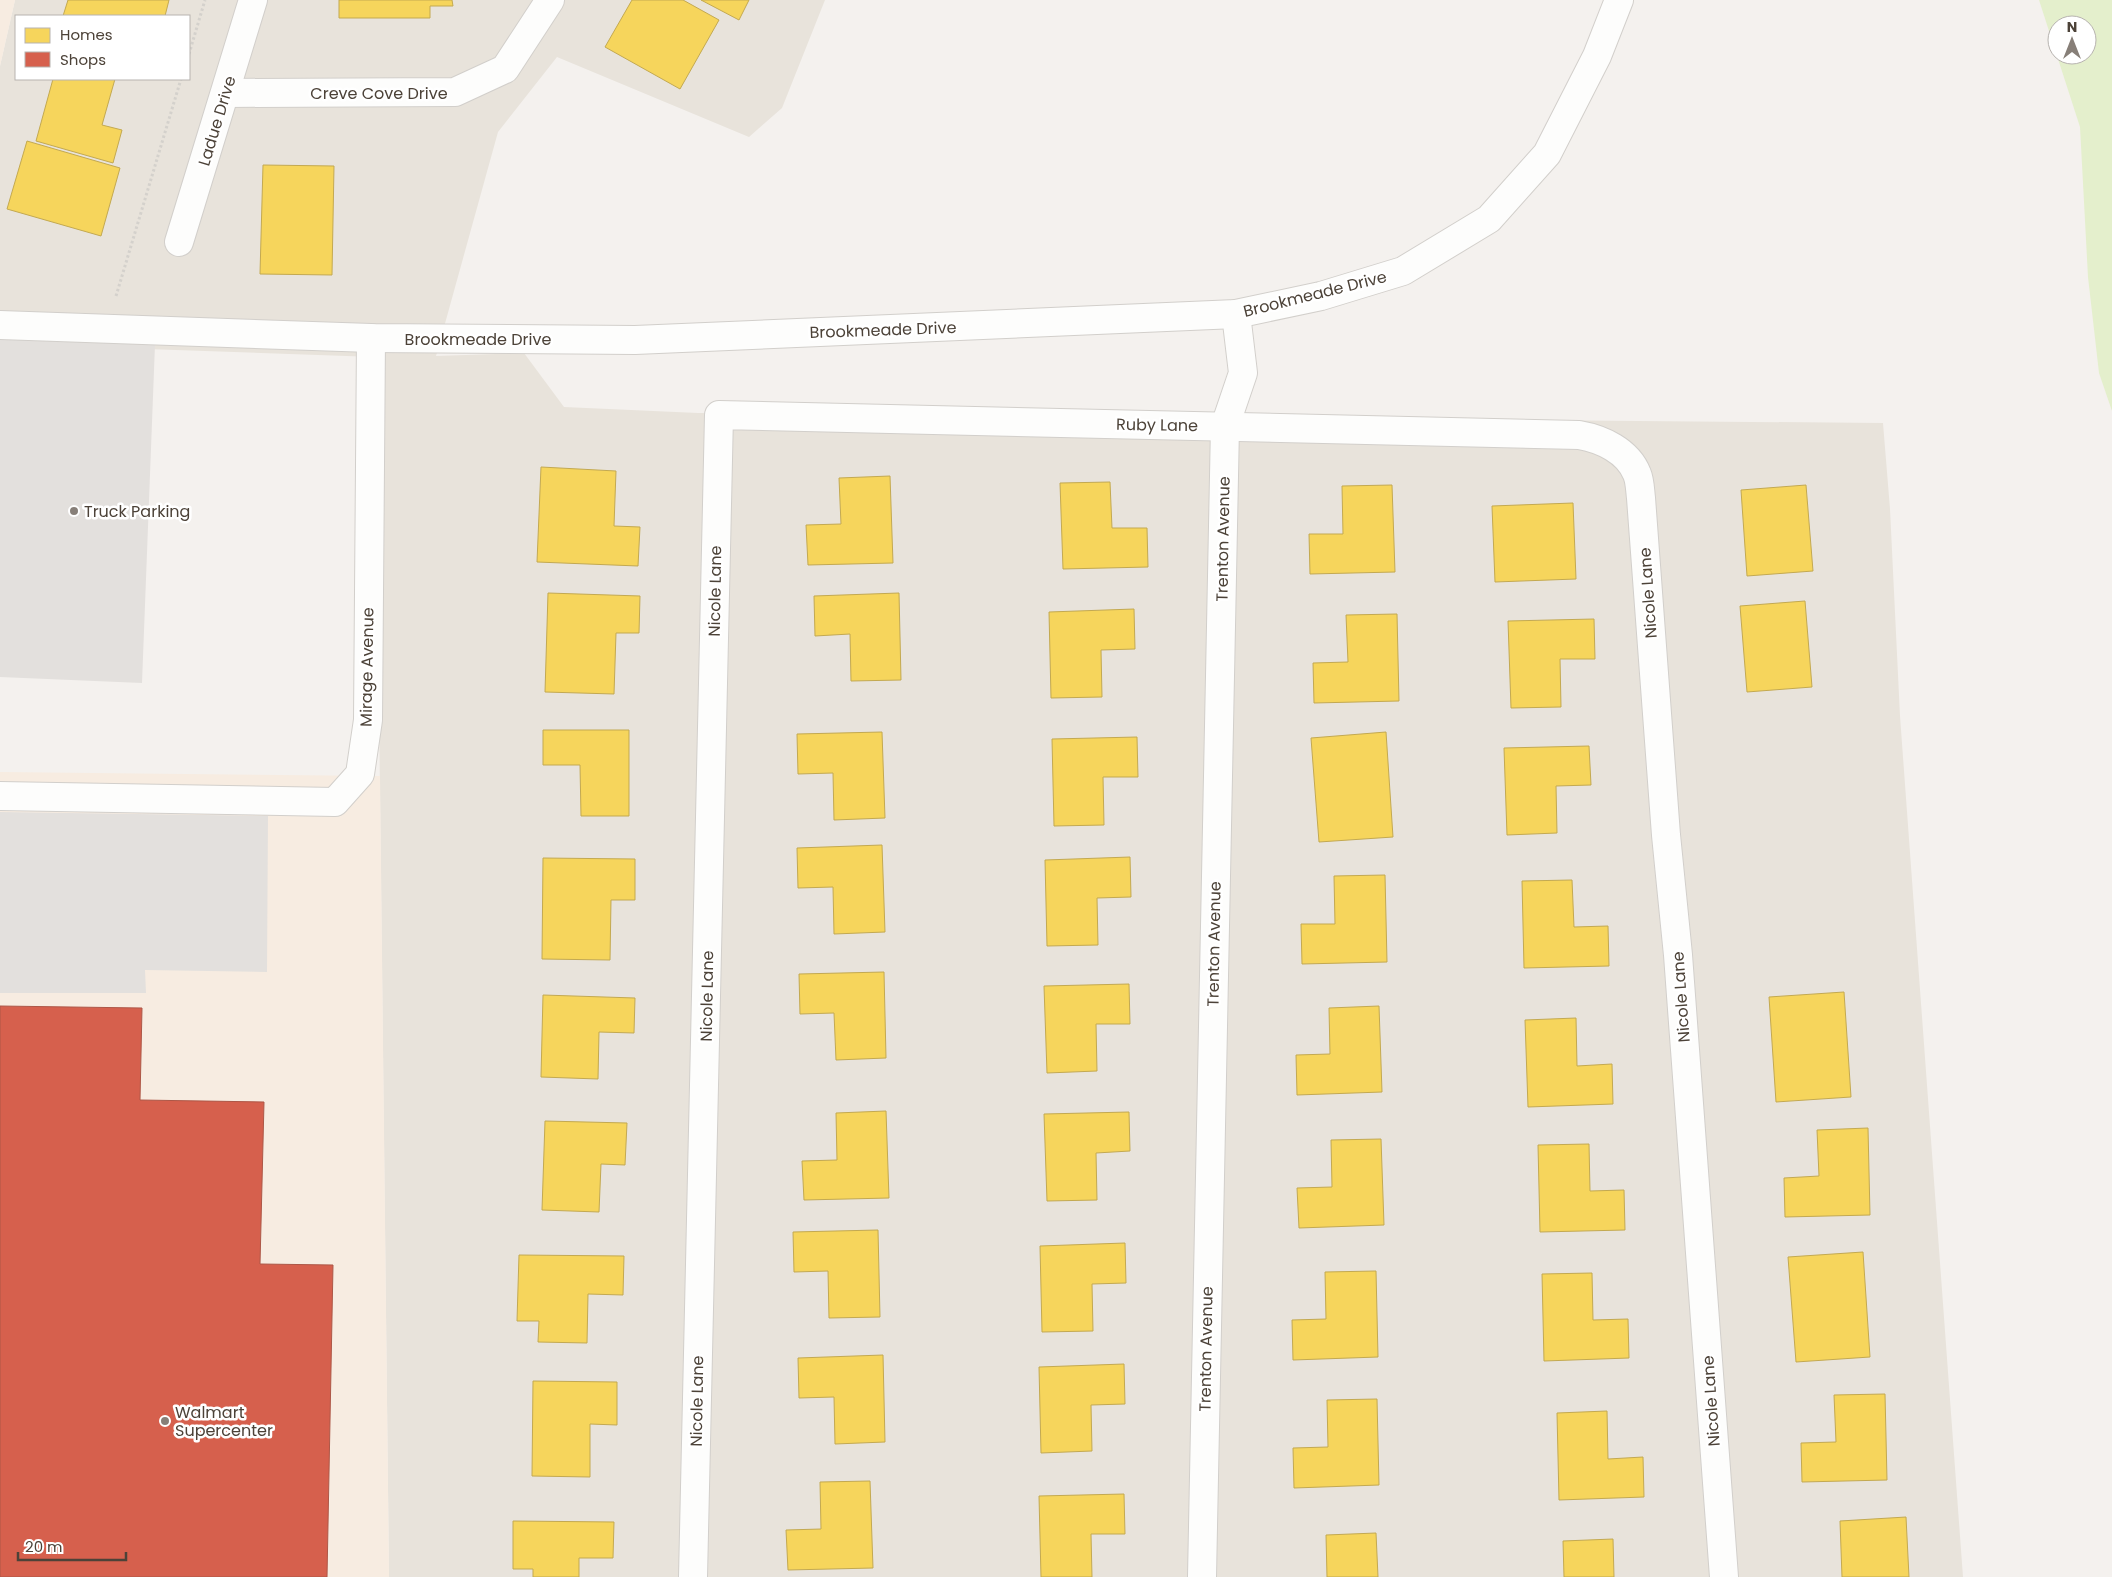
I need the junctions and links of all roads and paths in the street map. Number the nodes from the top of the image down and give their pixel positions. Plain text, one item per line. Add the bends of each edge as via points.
1 (205, 0) edge
2 (253, 0) edge
3 (550, 0) edge
4 (1619, 0) edge
5 (190, 51) edge
6 (181, 80) edge
7 (226, 94) junction
8 (179, 242) dead end
9 (1236, 314) junction
10 (0, 325) edge
11 (106, 329) junction
12 (371, 338) junction
13 (719, 415) joint
14 (1225, 426) junction
15 (1595, 438) joint
16 (0, 796) edge
17 (693, 1577) edge
18 (1202, 1577) edge
19 (1724, 1577) edge

1 - 5 path
2 - 7 street, Ladue Drive
3 - 7 street, Creve Cove Drive via 505,69 455,92
4 - 9 street, Brookmeade Drive via 1597,56 1547,154 1489,219 1403,271 1321,296
6 - 11 path
7 - 8 street, Ladue Drive
9 - 12 street, Brookmeade Drive via 635,340
9 - 14 street, Trenton Avenue via 1243,373
10 - 11 street, Brookmeade Drive
11 - 12 street, Brookmeade Drive
12 - 16 street, Mirage Avenue via 368,720 360,774 335,802
13 - 14 street, Ruby Lane
13 - 17 street, Nicole Lane
14 - 15 street, Ruby Lane
14 - 18 street, Trenton Avenue
15 - 19 street, Nicole Lane via 1607,442 1624,456 1637,473 1641,498

